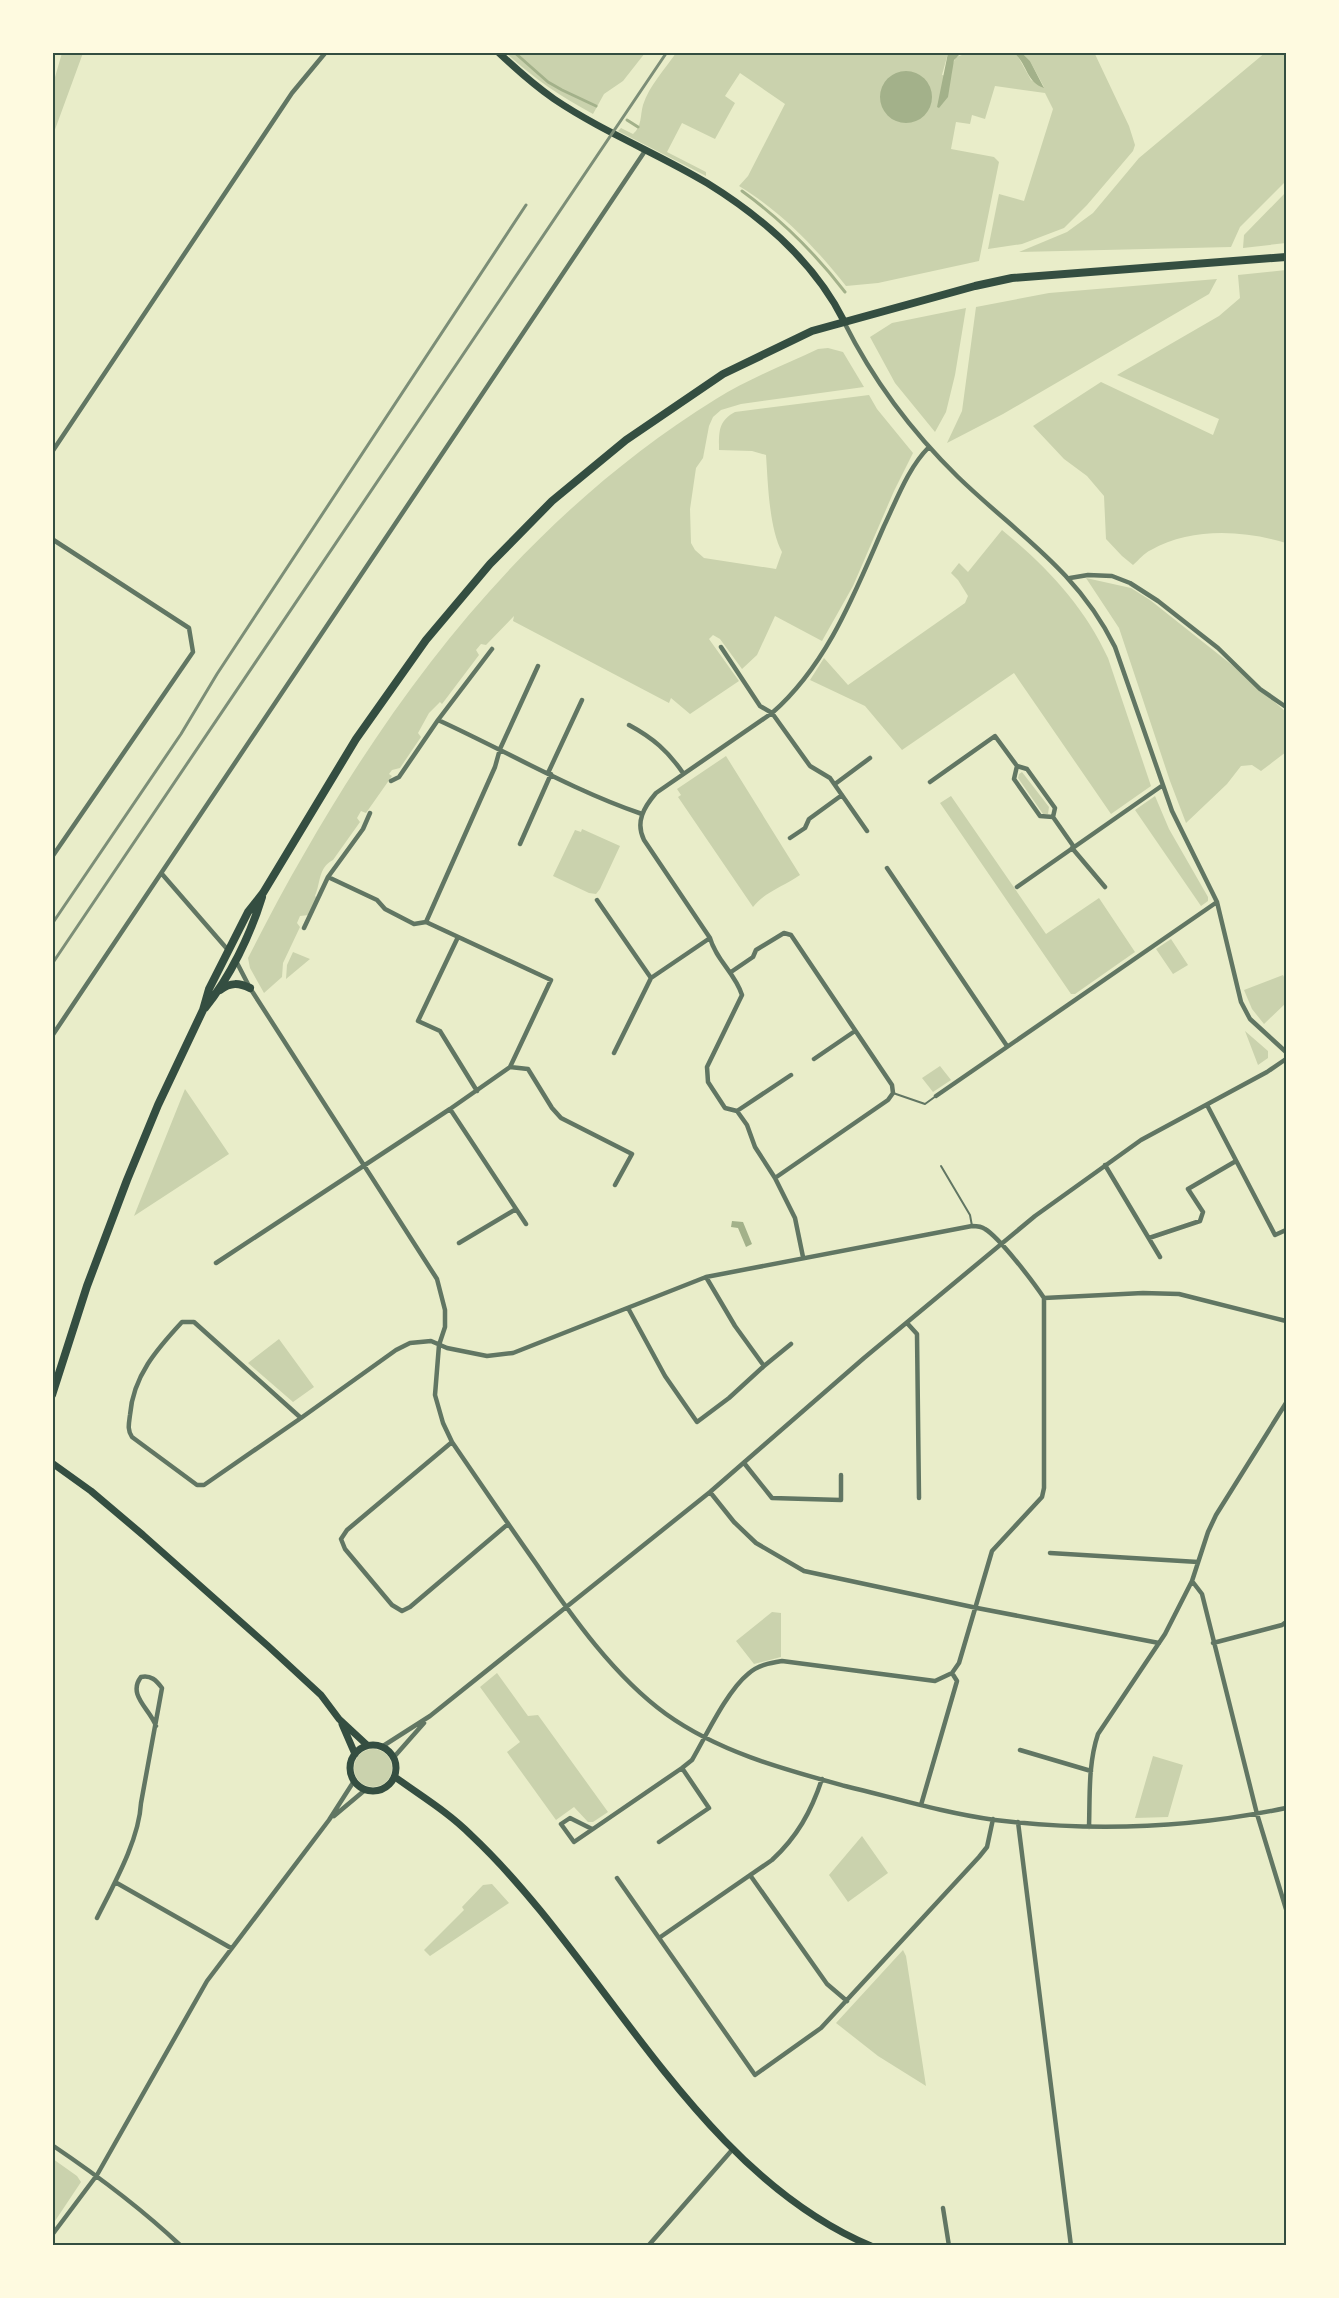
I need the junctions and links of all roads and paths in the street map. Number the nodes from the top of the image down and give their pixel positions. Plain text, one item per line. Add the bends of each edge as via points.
1 (326, 52) edge
2 (498, 52) edge
3 (645, 151) junction
4 (1287, 257) edge
5 (844, 321) junction
6 (929, 447) junction
7 (52, 452) edge
8 (52, 539) edge
9 (1070, 578) junction
10 (721, 647) dead end
11 (492, 650) dead end
12 (538, 666) dead end
13 (582, 700) dead end
14 (1287, 707) edge
15 (772, 713) junction
16 (438, 720) junction
17 (629, 725) dead end
18 (500, 749) junction
19 (870, 758) dead end
20 (1017, 766) junction
21 (550, 773) junction
22 (683, 773) junction
23 (391, 781) dead end
24 (930, 783) dead end
25 (835, 784) junction
26 (1163, 786) junction
27 (842, 795) junction
28 (370, 813) dead end
29 (642, 814) junction
30 (1053, 818) junction
31 (867, 831) dead end
32 (790, 838) dead end
33 (520, 844) dead end
34 (1073, 847) junction
35 (52, 857) edge
36 (887, 868) dead end
37 (162, 874) junction
38 (328, 877) junction
39 (1017, 887) dead end
40 (1105, 887) dead end
41 (263, 893) junction
42 (597, 900) dead end
43 (1217, 902) junction
44 (426, 922) junction
45 (304, 928) dead end
46 (458, 937) junction
47 (710, 938) junction
48 (228, 951) junction
49 (235, 959) junction
50 (731, 972) junction
51 (651, 978) junction
52 (250, 988) junction
53 (217, 993) junction
54 (203, 1011) junction
55 (855, 1031) junction
56 (52, 1036) edge
57 (1007, 1046) junction
58 (1287, 1052) edge
59 (614, 1053) dead end
60 (814, 1059) dead end
61 (1287, 1059) edge
62 (510, 1067) junction
63 (791, 1075) dead end
64 (477, 1091) junction
65 (893, 1093) junction
66 (936, 1096) joint
67 (1207, 1105) junction
68 (450, 1109) junction
69 (737, 1111) junction
70 (1236, 1161) junction
71 (1105, 1164) junction
72 (364, 1166) junction
73 (941, 1166) dead end
74 (775, 1178) junction
75 (615, 1185) dead end
76 (516, 1209) junction
77 (526, 1224) dead end
78 (972, 1226) junction
79 (1287, 1230) edge
80 (1149, 1238) junction
81 (459, 1243) dead end
82 (1000, 1245) junction
83 (803, 1257) junction
84 (1160, 1257) dead end
85 (216, 1263) dead end
86 (706, 1277) junction
87 (1044, 1298) junction
88 (628, 1308) junction
89 (1287, 1321) edge
90 (907, 1323) junction
91 (791, 1344) dead end
92 (439, 1345) junction
93 (764, 1366) junction
94 (57, 1381) junction
95 (52, 1389) edge
96 (52, 1395) edge
97 (1287, 1403) edge
98 (302, 1418) junction
99 (452, 1442) junction
100 (52, 1463) edge
101 (744, 1463) junction
102 (841, 1475) dead end
103 (710, 1492) junction
104 (919, 1498) dead end
105 (508, 1524) junction
106 (1050, 1553) dead end
107 (1198, 1562) junction
108 (1192, 1581) junction
109 (566, 1607) junction
110 (977, 1608) junction
111 (1287, 1622) edge
112 (1159, 1643) junction
113 (1213, 1643) junction
114 (952, 1673) junction
115 (430, 1716) junction
116 (339, 1719) junction
117 (156, 1726) junction
118 (704, 1738) junction
119 (367, 1745) junction
120 (382, 1746) junction
121 (1020, 1750) dead end
122 (355, 1754) junction
123 (394, 1757) junction
124 (682, 1768) junction
125 (1091, 1772) junction
126 (395, 1777) junction
127 (822, 1779) junction
128 (354, 1781) junction
129 (365, 1790) junction
130 (921, 1805) junction
131 (1287, 1808) edge
132 (1257, 1814) junction
133 (993, 1819) junction
134 (329, 1820) junction
135 (1018, 1822) junction
136 (1089, 1827) junction
137 (592, 1829) junction
138 (659, 1842) dead end
139 (750, 1875) junction
140 (617, 1878) dead end
141 (115, 1882) junction
142 (1287, 1909) edge
143 (98, 1918) dead end
144 (659, 1938) junction
145 (231, 1948) junction
146 (847, 2001) junction
147 (52, 2145) edge
148 (732, 2150) junction
149 (97, 2175) junction
150 (944, 2208) dead end
151 (52, 2235) edge
152 (182, 2246) edge
153 (648, 2246) edge
154 (871, 2246) edge
155 (949, 2246) edge
156 (1071, 2246) edge

1 - 7 street via 292,93
2 - 3 main road via 555,99
3 - 5 main road via 706,183 779,238 816,276
3 - 37 street
4 - 5 main road via 1012,278
5 - 6 street via 890,399
5 - 41 main road via 812,331 723,374 626,440 552,501 490,564 426,640 356,739
6 - 9 street
6 - 15 street via 917,460 896,500 839,626 803,680
8 - 35 street via 189,628 193,652
9 - 14 street via 1112,576 1130,583 1218,648 1260,689
9 - 26 street via 1115,647
10 - 15 street via 760,706
11 - 16 street
12 - 18 street
13 - 21 street
15 - 22 street
15 - 25 street via 810,766
16 - 18 street
16 - 23 street via 399,777
17 - 22 street via 671,754
18 - 21 street
18 - 44 street
19 - 25 street
20 - 24 street via 995,736
20 - 30 street via 1027,769 1055,808
20 - 30 street via 1014,778 1020,788 1040,816
21 - 29 street
21 - 33 street
22 - 29 street via 656,793
25 - 27 street
26 - 34 street
26 - 43 street
27 - 31 street
27 - 32 street
28 - 38 street
29 - 47 street via 639,826 644,840
30 - 34 street
34 - 39 street
34 - 40 street
36 - 57 street
37 - 48 street
37 - 56 street
38 - 44 street via 377,900 385,909 414,924
38 - 45 street
41 - 48 main road via 248,912
41 - 49 main road
42 - 51 street
43 - 57 street
43 - 58 street via 1241,1002 1250,1019
44 - 46 street
46 - 62 street via 551,980
46 - 64 street via 418,1021 440,1031
47 - 50 street
47 - 51 street
48 - 54 main road
49 - 52 street
49 - 53 main road
50 - 55 street via 777,936 791,935
50 - 69 street via 742,995 707,1066 708,1082 714,1093 725,1108
51 - 59 street
52 - 53 main road via 231,984
52 - 72 street
53 - 54 main road
54 - 94 main road via 127,1180
55 - 60 street
55 - 65 street via 892,1085
57 - 66 street
61 - 67 street
62 - 64 street
62 - 75 street via 528,1069 561,1118 632,1154
63 - 69 street
64 - 68 street
65 - 66 lane via 925,1104
65 - 74 street
67 - 70 street
67 - 71 street
68 - 72 street
68 - 76 street
69 - 74 street
70 - 79 street via 1275,1236
70 - 80 street via 1188,1189 1203,1212 1200,1221
71 - 80 street
71 - 82 street
72 - 85 street
72 - 92 street via 437,1279 445,1310
73 - 78 lane via 970,1215
74 - 83 street via 795,1218
76 - 77 street
76 - 81 street
78 - 82 street via 985,1229
78 - 83 street
80 - 84 street
82 - 87 street
82 - 90 street
83 - 86 street
86 - 88 street
86 - 93 street
87 - 89 street via 1179,1294
87 - 110 street via 1042,1497 992,1551
88 - 92 street via 513,1353 488,1356
88 - 93 street via 665,1376 697,1422
90 - 101 street
90 - 104 street via 917,1334
91 - 93 street
92 - 98 street via 420,1341 396,1350
92 - 99 street via 435,1395
94 - 95 main road
94 - 96 main road
97 - 107 street via 1216,1515
98 - 98 street via 204,1485 197,1485 129,1432 136,1384 154,1351 182,1322 194,1322
99 - 105 street
99 - 105 street via 347,1530 341,1539 345,1549 392,1605 402,1611
100 - 116 main road via 143,1535 268,1646 321,1695
101 - 102 street via 772,1498 841,1500
101 - 103 street
103 - 109 street
103 - 110 street via 756,1543 804,1571
105 - 109 street
106 - 107 street
107 - 108 street
108 - 112 street
108 - 113 street via 1202,1594
109 - 115 street
109 - 118 street via 616,1668 650,1701
110 - 112 street
110 - 114 street via 962,1656
111 - 113 street
112 - 125 street via 1098,1734
113 - 132 street
114 - 118 street via 935,1680 782,1661 763,1665 747,1674 731,1693
114 - 130 street via 957,1681
115 - 120 street
115 - 123 street
116 - 119 main road
116 - 122 main road
117 - 117 street via 135,1692 141,1677 148,1676 162,1688
117 - 141 street via 138,1825
118 - 124 street via 692,1760
118 - 127 street via 758,1761
119 - 120 main road
119 - 122 main road
120 - 123 main road
121 - 125 street
122 - 128 main road via 350,1767
123 - 126 main road
124 - 137 street
124 - 138 street via 709,1808
125 - 136 street
126 - 129 main road via 380,1791
126 - 148 main road via 440,1807 472,1835 520,1887
127 - 130 street
127 - 139 street via 802,1827 784,1849
128 - 129 main road
128 - 134 street
129 - 134 street
130 - 133 street
131 - 132 street
132 - 136 street
132 - 142 street
133 - 135 street
133 - 146 street via 987,1846 979,1857
134 - 145 street
135 - 136 street
135 - 156 street
137 - 137 street via 574,1842 561,1824 570,1818
139 - 144 street
139 - 146 street via 827,1984
140 - 144 street
141 - 143 street
141 - 145 street
144 - 146 street via 755,2075 820,2028
145 - 149 street via 198,1994
147 - 149 street
148 - 153 street
148 - 154 main road via 791,2199
149 - 151 street
149 - 152 street
150 - 155 street

